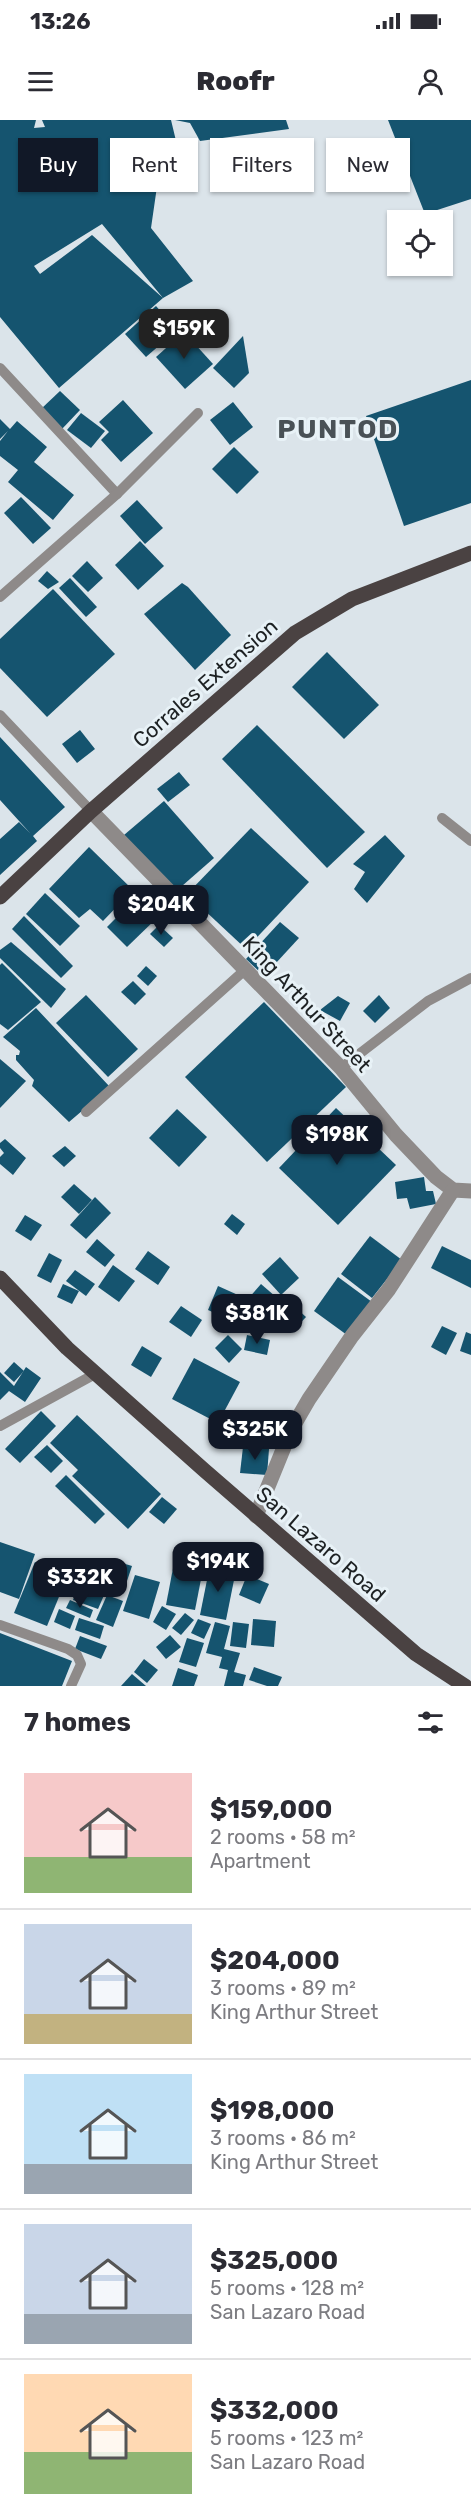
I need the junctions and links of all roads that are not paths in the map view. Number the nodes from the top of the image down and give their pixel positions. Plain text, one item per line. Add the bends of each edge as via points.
1 (0, 368) edge
2 (198, 413) dead end
3 (117, 494) junction
4 (471, 553) edge
5 (0, 597) edge
6 (0, 715) edge
7 (91, 810) junction
8 (442, 818) dead end
9 (471, 841) edge
10 (0, 897) edge
11 (246, 969) junction
12 (471, 978) edge
13 (341, 1068) junction
14 (86, 1112) dead end
15 (453, 1190) junction
16 (471, 1191) edge
17 (0, 1278) edge
18 (95, 1374) junction
19 (0, 1426) edge
20 (256, 1516) junction
21 (0, 1625) edge
22 (71, 1686) edge
23 (465, 1686) edge

1 - 3 lane
2 - 3 lane
3 - 5 lane
4 - 7 main road, Corrales Extension via 352,599 295,633
6 - 7 lane
7 - 10 main road, Corrales Extension
7 - 11 street, King Arthur Street
8 - 9 lane
11 - 13 street, King Arthur Street
11 - 14 lane
12 - 13 lane via 428,1001
13 - 15 street, King Arthur Street via 396,1134
15 - 16 street
15 - 20 street via 389,1289 309,1399 291,1430
17 - 18 main road, San Lazaro Road
18 - 19 lane
18 - 20 main road, San Lazaro Road
20 - 23 main road, San Lazaro Road via 416,1654
21 - 22 lane via 76,1655 81,1664

